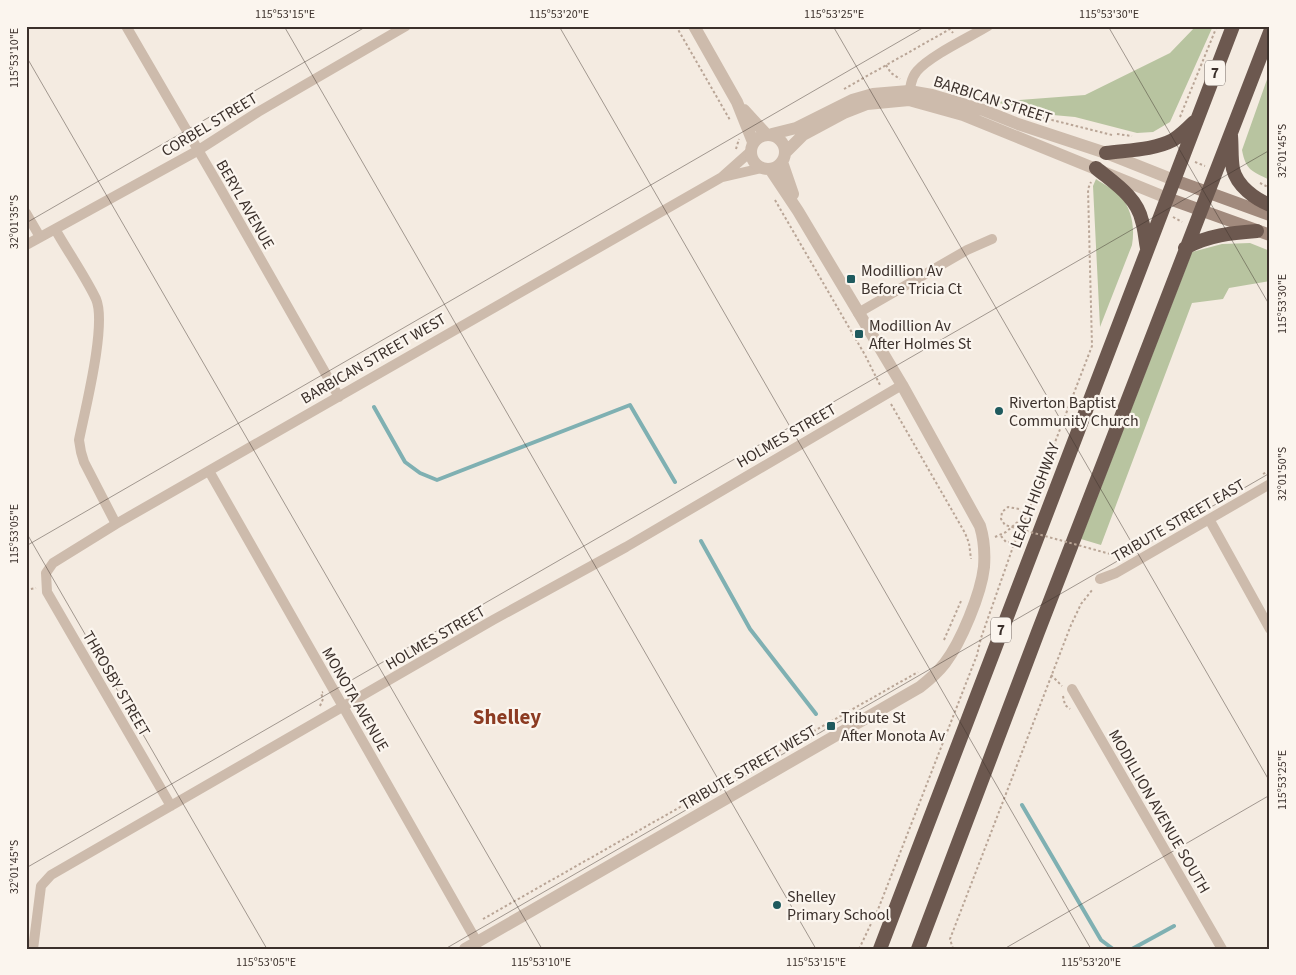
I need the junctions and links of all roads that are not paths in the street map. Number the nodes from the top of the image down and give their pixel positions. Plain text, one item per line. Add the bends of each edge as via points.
1 (126, 26) edge
2 (406, 26) edge
3 (694, 26) edge
4 (988, 26) edge
5 (1233, 26) edge
6 (1270, 32) edge
7 (909, 96) junction
8 (737, 102) junction
9 (1197, 120) junction
10 (1231, 133) junction
11 (769, 134) junction
12 (752, 147) junction
13 (197, 151) junction
14 (1106, 153) junction
15 (784, 158) junction
16 (1096, 168) junction
17 (766, 169) junction
18 (722, 177) junction
19 (1174, 180) junction
20 (1207, 193) junction
21 (1167, 198) junction
22 (1270, 205) edge
23 (1200, 210) junction
24 (798, 211) junction
25 (26, 213) edge
26 (1270, 215) edge
27 (55, 229) junction
28 (1264, 233) edge
29 (40, 237) junction
30 (992, 239) dead end
31 (26, 245) edge
32 (1185, 248) junction
33 (1147, 249) junction
34 (858, 313) junction
35 (902, 385) junction
36 (339, 397) junction
37 (209, 471) junction
38 (1270, 484) edge
39 (1209, 519) junction
40 (116, 524) junction
41 (46, 573) joint
42 (1100, 580) road end
43 (1270, 629) edge
44 (1068, 688) road end
45 (343, 707) junction
46 (171, 806) junction
47 (477, 942) junction
48 (33, 949) edge
49 (465, 949) edge
50 (880, 949) edge
51 (918, 949) edge
52 (1222, 949) edge

1 - 13 street, BERYL AVENUE
2 - 13 street, CORBEL STREET
3 - 8 street
4 - 7 street via 928,61 913,77
5 - 9 highway, LEACH HIGHWAY / 7
6 - 10 highway, 7
7 - 11 street, BARBICAN STREET via 873,94 852,100 796,128
7 - 14 street, BARBICAN STREET via 932,95
7 - 15 street, BARBICAN STREET via 868,104 844,113 803,135
7 - 16 street, BARBICAN STREET
8 - 11 street
8 - 12 street
9 - 14 highway via 1166,143
9 - 19 highway, LEACH HIGHWAY / 7
10 - 20 highway, 7
10 - 22 highway via 1236,176 1251,194
11 - 12 street, BARBICAN STREET WEST via 756,138
11 - 15 street via 777,136 784,144
12 - 17 street via 754,162
12 - 18 street, BARBICAN STREET WEST via 736,158
13 - 27 street, CORBEL STREET
13 - 36 street, BERYL AVENUE
14 - 19 street, BARBICAN STREET
15 - 17 street, BARBICAN STREET WEST via 775,168
15 - 24 street
16 - 21 street, BARBICAN STREET
16 - 33 highway via 1137,206
17 - 18 street, BARBICAN STREET WEST
17 - 24 street
18 - 36 street, BARBICAN STREET WEST
19 - 20 main road
19 - 21 highway, LEACH HIGHWAY / 7
20 - 23 highway, 7
20 - 26 main road
21 - 23 main road
21 - 33 highway, LEACH HIGHWAY / 7
23 - 28 main road
23 - 32 highway, 7
24 - 34 street
25 - 29 street
27 - 29 street, CORBEL STREET
27 - 40 street via 96,301 98,338 79,440 84,462
28 - 32 highway via 1210,237
29 - 31 street, CORBEL STREET
30 - 34 street via 966,250
32 - 51 highway, 7
33 - 50 highway, LEACH HIGHWAY / 7
34 - 35 street
35 - 45 street, HOLMES STREET via 626,547
35 - 47 street, TRIBUTE STREET WEST via 969,505 984,540 982,580 970,614 944,665 928,681
36 - 37 street, BARBICAN STREET WEST
37 - 40 street, BARBICAN STREET WEST
37 - 45 street, MONOTA AVENUE
38 - 39 street, TRIBUTE STREET EAST
39 - 42 street, TRIBUTE STREET EAST
39 - 43 street
40 - 41 street, BARBICAN STREET WEST via 53,563
41 - 46 street, THROSBY STREET via 47,592
44 - 52 street, MODILLION AVENUE SOUTH
45 - 46 street, HOLMES STREET
45 - 47 street, MONOTA AVENUE
46 - 48 street, HOLMES STREET via 45,880 38,900
47 - 49 street, TRIBUTE STREET WEST

